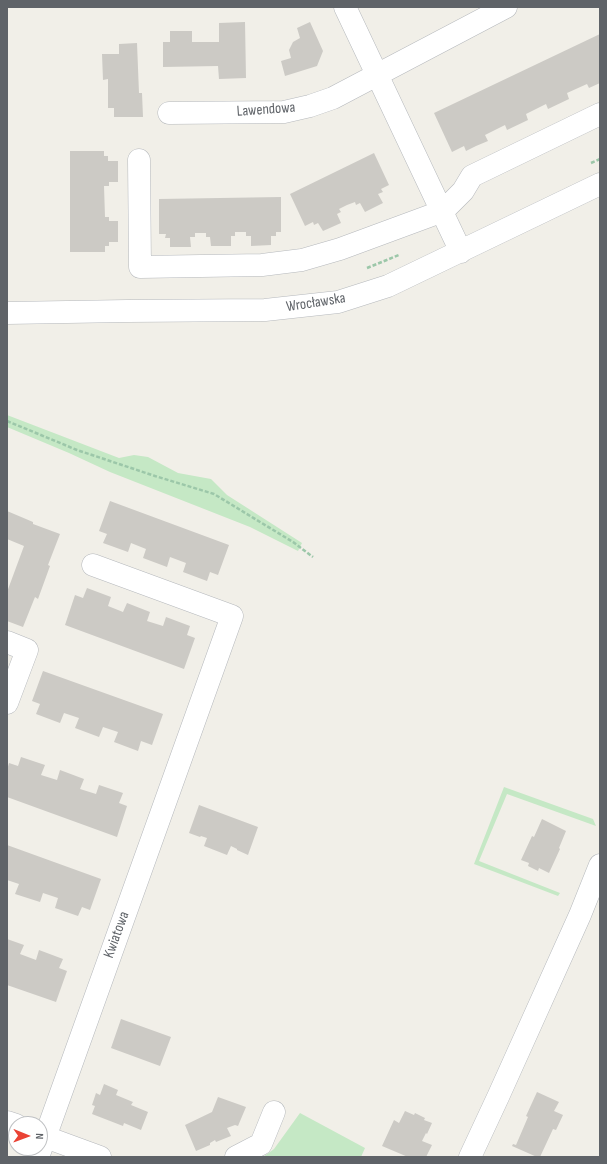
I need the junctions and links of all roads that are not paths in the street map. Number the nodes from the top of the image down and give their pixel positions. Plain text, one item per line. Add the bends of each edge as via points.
1 (345, 7) edge
2 (506, 7) edge
3 (378, 74) junction
4 (169, 113) dead end
5 (600, 114) edge
6 (139, 160) dead end
7 (600, 184) edge
8 (443, 211) junction
9 (461, 252) junction
10 (7, 313) edge
11 (93, 565) dead end
12 (7, 642) edge
13 (7, 703) edge
14 (600, 865) edge
15 (274, 1112) dead end
16 (48, 1124) edge
17 (48, 1145) edge
18 (100, 1157) edge
19 (236, 1157) edge
20 (470, 1157) edge

1 - 3 street
2 - 3 street, Lawendowa
3 - 4 street, Lawendowa via 333,98 284,112
3 - 8 street
5 - 8 street via 472,176 463,192
6 - 8 street via 140,267 262,265 302,260 340,249
7 - 9 street, Wrocławska
8 - 9 street
9 - 10 street, Wrocławska via 388,286 330,303 265,310
11 - 16 street, Kwiatowa via 232,616
12 - 13 street via 27,650
14 - 20 street via 577,922
15 - 19 street via 261,1144
17 - 18 street, Kwiatowa

